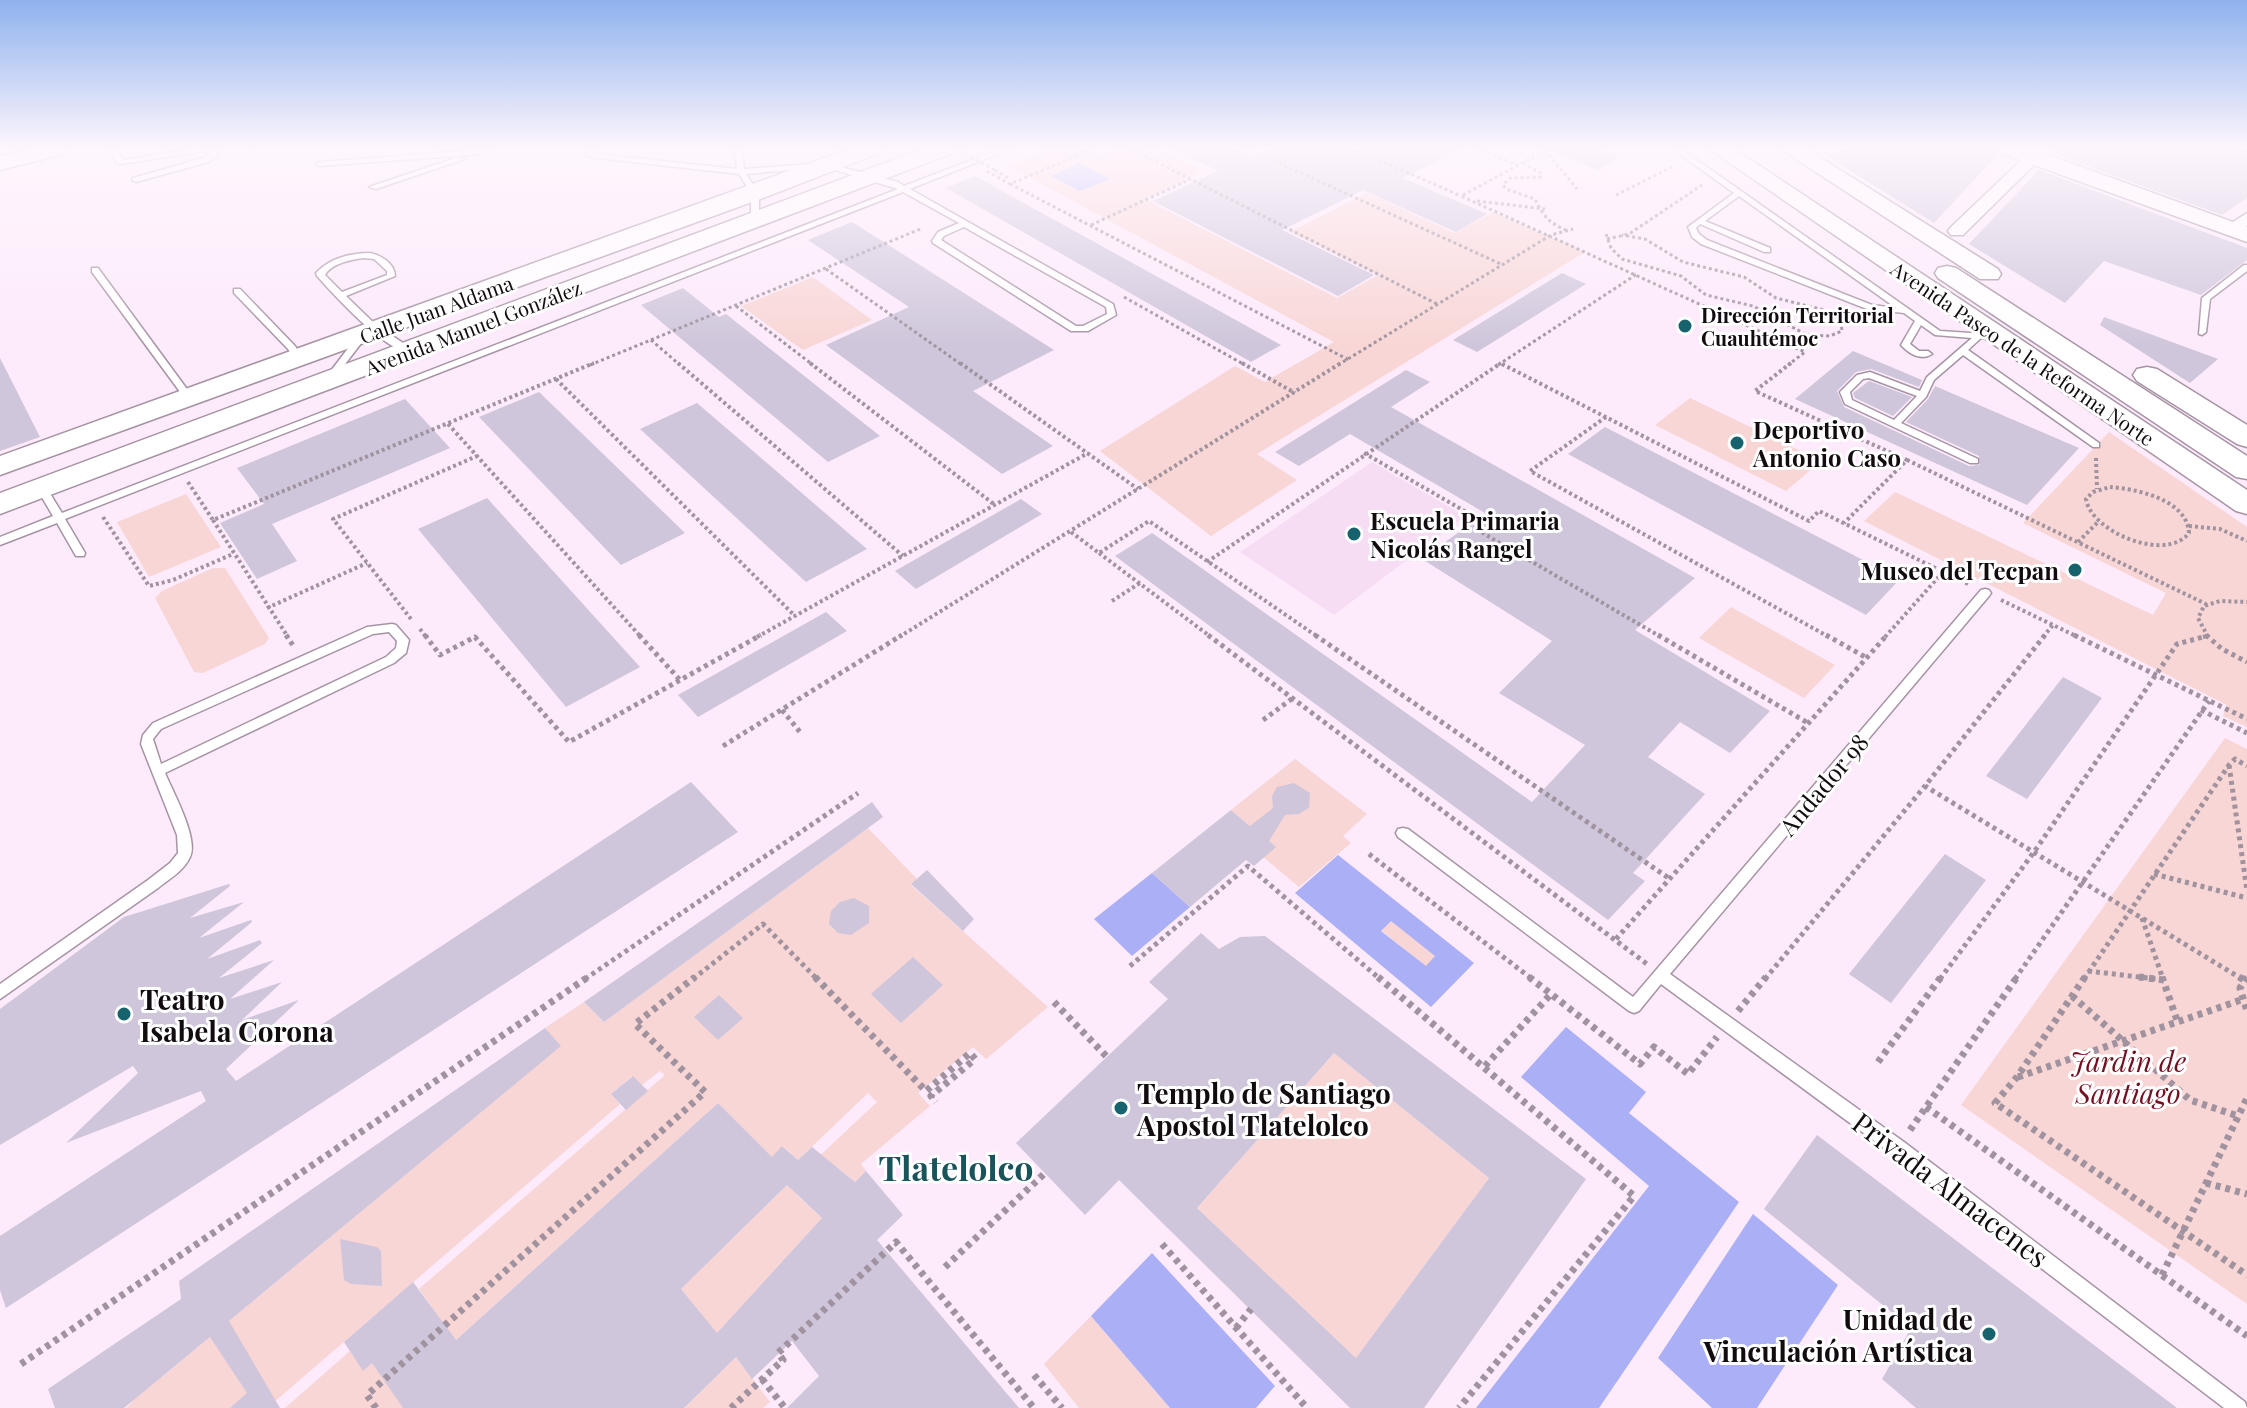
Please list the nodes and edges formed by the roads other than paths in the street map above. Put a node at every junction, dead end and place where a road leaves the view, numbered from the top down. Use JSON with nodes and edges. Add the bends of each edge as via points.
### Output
{"nodes":[{"id":1,"x":669,"y":214,"type":"edge"},
{"id":2,"x":754,"y":214,"type":"edge"},
{"id":3,"x":772,"y":214,"type":"edge"},
{"id":4,"x":840,"y":214,"type":"edge"},
{"id":5,"x":949,"y":214,"type":"edge"},
{"id":6,"x":1709,"y":214,"type":"edge"},
{"id":7,"x":1765,"y":214,"type":"edge"},
{"id":8,"x":1813,"y":214,"type":"edge"},
{"id":9,"x":1858,"y":214,"type":"edge"},
{"id":10,"x":1894,"y":214,"type":"edge"},
{"id":11,"x":1975,"y":214,"type":"edge"},
{"id":12,"x":2206,"y":214,"type":"edge"},
{"id":13,"x":755,"y":220,"type":"junction"},
{"id":14,"x":1699,"y":221,"type":"junction"},
{"id":15,"x":966,"y":223,"type":"junction"},
{"id":16,"x":2242,"y":227,"type":"edge"},
{"id":17,"x":1957,"y":231,"type":"dead end"},
{"id":18,"x":1767,"y":250,"type":"dead end"},
{"id":19,"x":2247,"y":267,"type":"edge"},
{"id":20,"x":95,"y":270,"type":"dead end"},
{"id":21,"x":237,"y":291,"type":"dead end"},
{"id":22,"x":341,"y":295,"type":"junction"},
{"id":23,"x":1903,"y":311,"type":"junction"},
{"id":24,"x":1919,"y":321,"type":"junction"},
{"id":25,"x":2202,"y":332,"type":"dead end"},
{"id":26,"x":370,"y":333,"type":"junction"},
{"id":27,"x":1988,"y":337,"type":"junction"},
{"id":28,"x":1962,"y":350,"type":"junction"},
{"id":29,"x":409,"y":351,"type":"junction"},
{"id":30,"x":1928,"y":354,"type":"dead end"},
{"id":31,"x":298,"y":358,"type":"junction"},
{"id":32,"x":328,"y":381,"type":"junction"},
{"id":33,"x":1923,"y":395,"type":"junction"},
{"id":34,"x":189,"y":398,"type":"junction"},
{"id":35,"x":1895,"y":424,"type":"junction"},
{"id":36,"x":2247,"y":438,"type":"edge"},
{"id":37,"x":2096,"y":445,"type":"road end"},
{"id":38,"x":151,"y":448,"type":"junction"},
{"id":39,"x":1974,"y":461,"type":"dead end"},
{"id":40,"x":7,"y":464,"type":"edge"},
{"id":41,"x":2247,"y":470,"type":"edge"},
{"id":42,"x":42,"y":489,"type":"junction"},
{"id":43,"x":0,"y":504,"type":"edge"},
{"id":44,"x":2247,"y":504,"type":"edge"},
{"id":45,"x":59,"y":517,"type":"junction"},
{"id":46,"x":0,"y":541,"type":"edge"},
{"id":47,"x":80,"y":553,"type":"dead end"},
{"id":48,"x":1985,"y":593,"type":"road end"},
{"id":49,"x":158,"y":771,"type":"junction"},
{"id":50,"x":1403,"y":833,"type":"dead end"},
{"id":51,"x":1660,"y":975,"type":"junction"},
{"id":52,"x":0,"y":992,"type":"edge"},
{"id":53,"x":2239,"y":1408,"type":"edge"}],
"edges":[{"from":1,"to":26,"type":"main road","name":"Calle Juan Aldama"},
{"from":2,"to":13,"type":"lane"},
{"from":3,"to":13,"type":"main road","name":"Avenida Manuel González"},
{"from":4,"to":45,"type":"lane"},
{"from":5,"to":15,"type":"lane"},
{"from":6,"to":14,"type":"lane"},
{"from":7,"to":23,"type":"lane"},
{"from":8,"to":27,"type":"main road","name":"Avenida Paseo de la Reforma Norte"},
{"from":9,"to":41,"type":"main road","name":"Avenida Paseo de la Reforma Norte"},
{"from":10,"to":36,"type":"main road","name":"Avenida Paseo de la Reforma Norte"},
{"from":11,"to":17,"type":"street"},
{"from":12,"to":16,"type":"main road"},
{"from":13,"to":29,"type":"main road","name":"Avenida Manuel González"},
{"from":14,"to":18,"type":"lane"},
{"from":14,"to":23,"type":"lane","via":[[1692,231],[1704,242],[1870,307]]},
{"from":15,"to":15,"type":"lane","via":[[1110,306],[1112,315],[1085,329],[1069,327],[936,241]]},
{"from":19,"to":25,"type":"lane","via":[[2206,298]]},
{"from":20,"to":34,"type":"lane"},
{"from":21,"to":31,"type":"lane"},
{"from":22,"to":22,"type":"lane","via":[[321,276],[325,267],[369,255],[391,270],[387,279]]},
{"from":22,"to":26,"type":"lane"},
{"from":23,"to":24,"type":"lane"},
{"from":24,"to":27,"type":"lane","via":[[1938,333]]},
{"from":24,"to":30,"type":"lane","via":[[1905,345],[1917,354]]},
{"from":26,"to":29,"type":"lane"},
{"from":26,"to":31,"type":"main road","name":"Calle Juan Aldama"},
{"from":26,"to":32,"type":"lane"},
{"from":27,"to":28,"type":"lane"},
{"from":27,"to":44,"type":"main road","name":"Avenida Paseo de la Reforma Norte"},
{"from":28,"to":33,"type":"lane","via":[[1930,379]]},
{"from":28,"to":37,"type":"lane"},
{"from":29,"to":32,"type":"main road","name":"Avenida Manuel González"},
{"from":31,"to":34,"type":"main road","name":"Calle Juan Aldama"},
{"from":32,"to":38,"type":"main road","name":"Avenida Manuel González"},
{"from":33,"to":35,"type":"lane"},
{"from":33,"to":35,"type":"lane","via":[[1870,375],[1845,392],[1848,402]]},
{"from":34,"to":40,"type":"main road","name":"Calle Juan Aldama"},
{"from":35,"to":39,"type":"lane"},
{"from":38,"to":40,"type":"main road"},
{"from":38,"to":42,"type":"main road","name":"Avenida Manuel González"},
{"from":42,"to":43,"type":"main road","name":"Avenida Manuel González"},
{"from":42,"to":45,"type":"lane"},
{"from":45,"to":46,"type":"lane"},
{"from":45,"to":47,"type":"lane"},
{"from":48,"to":51,"type":"lane","name":"Andador 98"},
{"from":49,"to":49,"type":"lane","via":[[147,738],[157,726],[379,628],[392,628],[404,645],[390,660]]},
{"from":49,"to":52,"type":"lane","via":[[184,835],[185,854],[153,884]]},
{"from":50,"to":51,"type":"lane","name":"Andador 98","via":[[1634,1006]]},
{"from":51,"to":53,"type":"lane","name":"Privada Almacenes"}]}
